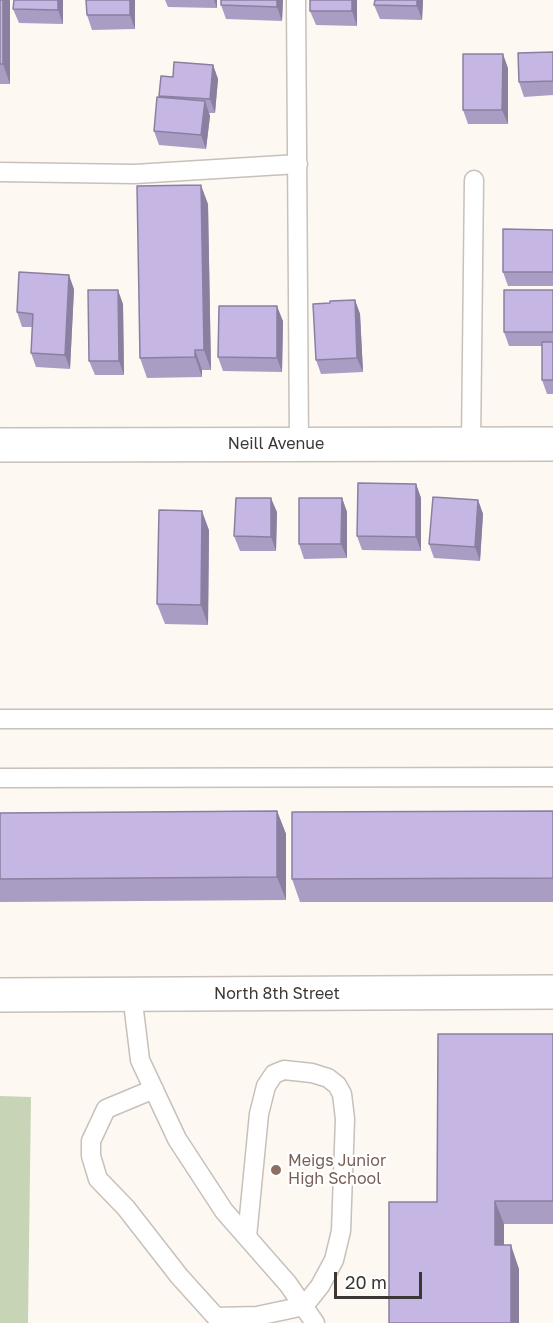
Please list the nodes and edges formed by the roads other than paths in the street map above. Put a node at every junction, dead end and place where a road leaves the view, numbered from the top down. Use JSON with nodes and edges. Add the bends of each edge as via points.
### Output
{"nodes":[{"id":1,"x":296,"y":0,"type":"edge"},
{"id":2,"x":298,"y":164,"type":"junction"},
{"id":3,"x":0,"y":172,"type":"edge"},
{"id":4,"x":474,"y":180,"type":"dead end"},
{"id":5,"x":299,"y":443,"type":"junction"},
{"id":6,"x":471,"y":444,"type":"junction"},
{"id":7,"x":553,"y":444,"type":"edge"},
{"id":8,"x":0,"y":445,"type":"edge"},
{"id":9,"x":0,"y":719,"type":"edge"},
{"id":10,"x":553,"y":719,"type":"edge"},
{"id":11,"x":0,"y":777,"type":"edge"},
{"id":12,"x":553,"y":777,"type":"edge"},
{"id":13,"x":553,"y":992,"type":"edge"},
{"id":14,"x":132,"y":994,"type":"junction"},
{"id":15,"x":0,"y":995,"type":"edge"},
{"id":16,"x":153,"y":1089,"type":"junction"},
{"id":17,"x":247,"y":1237,"type":"junction"},
{"id":18,"x":304,"y":1306,"type":"junction"},
{"id":19,"x":315,"y":1323,"type":"edge"}],
"edges":[{"from":1,"to":2,"type":"lane"},
{"from":2,"to":3,"type":"lane","via":[[135,174]]},
{"from":2,"to":5,"type":"lane"},
{"from":4,"to":6,"type":"lane"},
{"from":5,"to":6,"type":"street","name":"Neill Avenue"},
{"from":5,"to":8,"type":"street","name":"Neill Avenue"},
{"from":6,"to":7,"type":"street","name":"Neill Avenue"},
{"from":9,"to":10,"type":"lane"},
{"from":11,"to":12,"type":"lane"},
{"from":13,"to":14,"type":"street","name":"North 8th Street"},
{"from":14,"to":15,"type":"street","name":"North 8th Street"},
{"from":14,"to":16,"type":"lane","via":[[140,1060]]},
{"from":16,"to":17,"type":"lane","via":[[177,1139],[224,1211]]},
{"from":16,"to":18,"type":"lane","via":[[106,1109],[91,1141],[98,1179],[216,1317],[257,1316]]},
{"from":17,"to":18,"type":"lane"},
{"from":17,"to":18,"type":"lane","via":[[259,1114],[266,1086],[274,1074],[284,1070],[328,1078],[342,1094],[345,1119],[341,1232],[334,1260]]},
{"from":18,"to":19,"type":"lane"}]}
